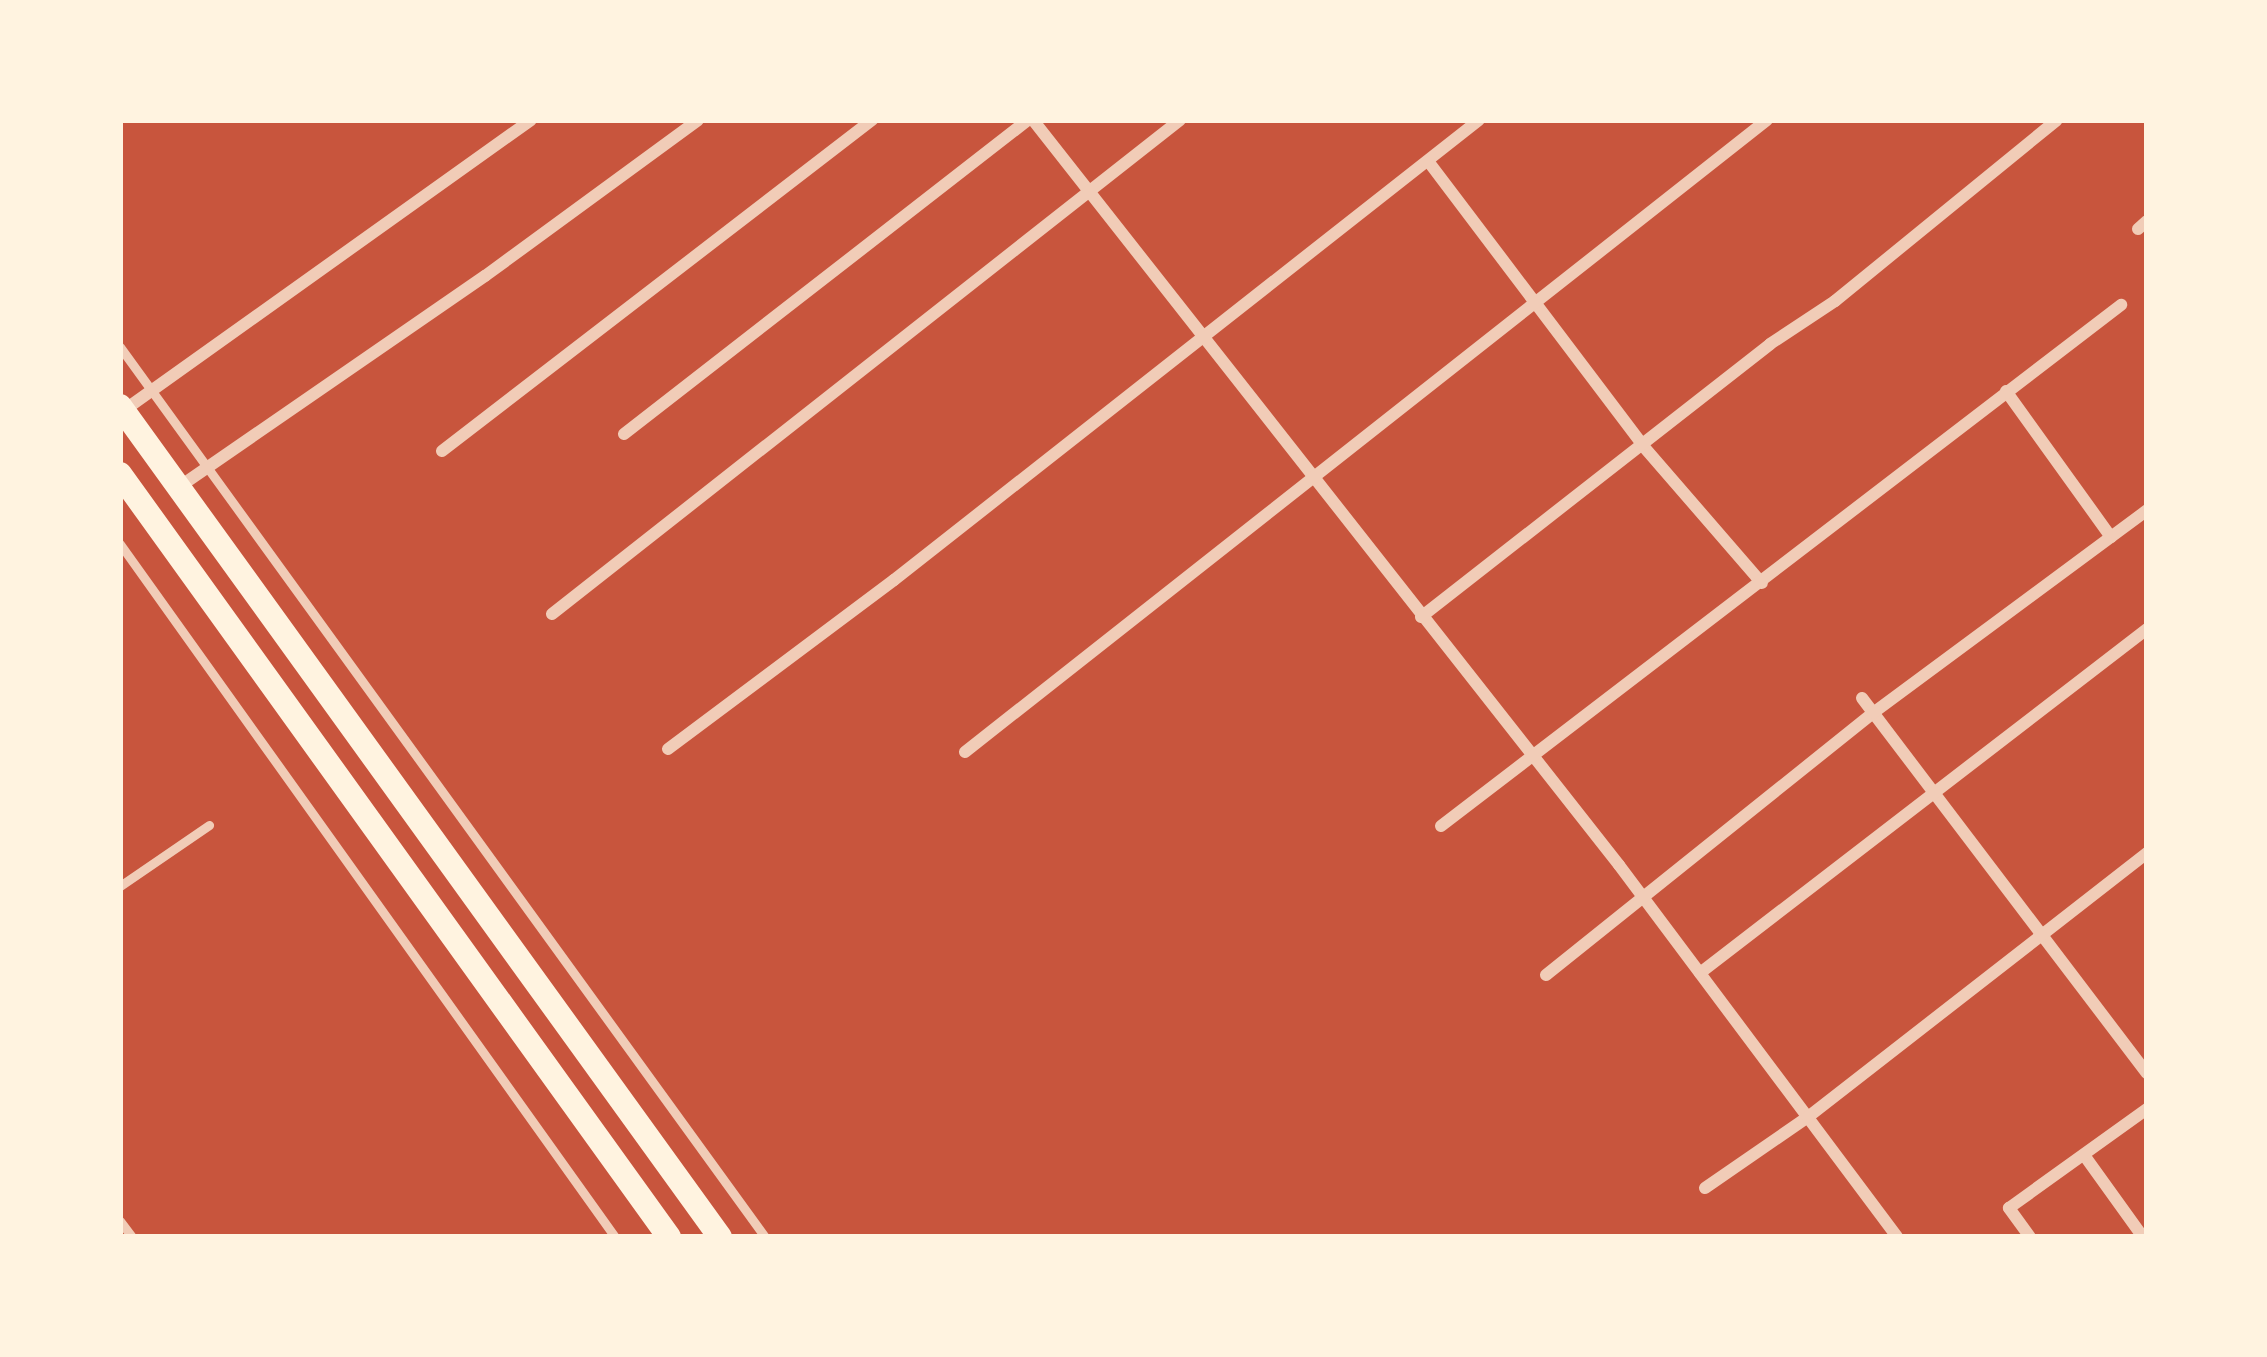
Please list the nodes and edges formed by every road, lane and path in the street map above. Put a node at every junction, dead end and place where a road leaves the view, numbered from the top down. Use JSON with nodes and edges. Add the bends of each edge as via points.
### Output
{"nodes":[{"id":1,"x":531,"y":120,"type":"edge"},
{"id":2,"x":698,"y":120,"type":"edge"},
{"id":3,"x":872,"y":120,"type":"edge"},
{"id":4,"x":1031,"y":120,"type":"edge"},
{"id":5,"x":1180,"y":120,"type":"edge"},
{"id":6,"x":1479,"y":120,"type":"edge"},
{"id":7,"x":1767,"y":120,"type":"edge"},
{"id":8,"x":2057,"y":120,"type":"edge"},
{"id":9,"x":1428,"y":160,"type":"junction"},
{"id":10,"x":1090,"y":192,"type":"junction"},
{"id":11,"x":1534,"y":301,"type":"junction"},
{"id":12,"x":2121,"y":305,"type":"dead end"},
{"id":13,"x":1202,"y":335,"type":"junction"},
{"id":14,"x":120,"y":346,"type":"edge"},
{"id":15,"x":152,"y":390,"type":"junction"},
{"id":16,"x":2006,"y":392,"type":"junction"},
{"id":17,"x":122,"y":408,"type":"edge"},
{"id":18,"x":624,"y":434,"type":"dead end"},
{"id":19,"x":1645,"y":447,"type":"junction"},
{"id":20,"x":442,"y":451,"type":"dead end"},
{"id":21,"x":208,"y":467,"type":"junction"},
{"id":22,"x":120,"y":475,"type":"edge"},
{"id":23,"x":1310,"y":476,"type":"junction"},
{"id":24,"x":178,"y":488,"type":"junction"},
{"id":25,"x":2147,"y":510,"type":"edge"},
{"id":26,"x":2111,"y":537,"type":"junction"},
{"id":27,"x":120,"y":544,"type":"edge"},
{"id":28,"x":1760,"y":582,"type":"junction"},
{"id":29,"x":552,"y":614,"type":"dead end"},
{"id":30,"x":1421,"y":616,"type":"junction"},
{"id":31,"x":2147,"y":629,"type":"edge"},
{"id":32,"x":1862,"y":698,"type":"dead end"},
{"id":33,"x":1874,"y":713,"type":"junction"},
{"id":34,"x":668,"y":749,"type":"dead end"},
{"id":35,"x":965,"y":752,"type":"dead end"},
{"id":36,"x":1534,"y":758,"type":"junction"},
{"id":37,"x":1934,"y":794,"type":"junction"},
{"id":38,"x":208,"y":825,"type":"dead end"},
{"id":39,"x":1441,"y":826,"type":"dead end"},
{"id":40,"x":2147,"y":853,"type":"edge"},
{"id":41,"x":120,"y":886,"type":"edge"},
{"id":42,"x":1643,"y":897,"type":"junction"},
{"id":43,"x":2040,"y":933,"type":"junction"},
{"id":44,"x":1700,"y":973,"type":"junction"},
{"id":45,"x":1546,"y":975,"type":"dead end"},
{"id":46,"x":2147,"y":1073,"type":"edge"},
{"id":47,"x":2147,"y":1109,"type":"edge"},
{"id":48,"x":1808,"y":1117,"type":"junction"},
{"id":49,"x":2084,"y":1154,"type":"junction"},
{"id":50,"x":1705,"y":1188,"type":"dead end"},
{"id":51,"x":120,"y":1221,"type":"edge"},
{"id":52,"x":132,"y":1237,"type":"edge"},
{"id":53,"x":615,"y":1237,"type":"edge"},
{"id":54,"x":669,"y":1237,"type":"edge"},
{"id":55,"x":720,"y":1237,"type":"edge"},
{"id":56,"x":765,"y":1237,"type":"edge"},
{"id":57,"x":1897,"y":1237,"type":"edge"},
{"id":58,"x":2030,"y":1237,"type":"edge"},
{"id":59,"x":2144,"y":1237,"type":"edge"}],
"edges":[{"from":1,"to":15,"type":"street"},
{"from":2,"to":21,"type":"street"},
{"from":3,"to":20,"type":"street"},
{"from":4,"to":10,"type":"street"},
{"from":4,"to":18,"type":"street"},
{"from":5,"to":10,"type":"street"},
{"from":6,"to":9,"type":"street"},
{"from":7,"to":11,"type":"street"},
{"from":8,"to":19,"type":"street"},
{"from":9,"to":11,"type":"street"},
{"from":9,"to":13,"type":"street"},
{"from":10,"to":13,"type":"street"},
{"from":10,"to":29,"type":"street"},
{"from":11,"to":19,"type":"street"},
{"from":11,"to":23,"type":"street"},
{"from":12,"to":16,"type":"street"},
{"from":13,"to":23,"type":"street"},
{"from":13,"to":34,"type":"street"},
{"from":14,"to":15,"type":"lane"},
{"from":15,"to":17,"type":"street"},
{"from":15,"to":21,"type":"lane"},
{"from":16,"to":26,"type":"street"},
{"from":16,"to":28,"type":"street"},
{"from":17,"to":24,"type":"main road"},
{"from":19,"to":28,"type":"street"},
{"from":19,"to":30,"type":"street"},
{"from":21,"to":24,"type":"street"},
{"from":21,"to":56,"type":"lane"},
{"from":22,"to":54,"type":"main road"},
{"from":23,"to":30,"type":"street"},
{"from":23,"to":35,"type":"street"},
{"from":24,"to":55,"type":"main road"},
{"from":25,"to":26,"type":"street"},
{"from":26,"to":33,"type":"street"},
{"from":27,"to":53,"type":"lane"},
{"from":28,"to":36,"type":"street"},
{"from":30,"to":36,"type":"street"},
{"from":31,"to":37,"type":"street"},
{"from":32,"to":33,"type":"street"},
{"from":33,"to":37,"type":"street"},
{"from":33,"to":42,"type":"street"},
{"from":36,"to":39,"type":"street"},
{"from":36,"to":42,"type":"street"},
{"from":37,"to":43,"type":"street"},
{"from":37,"to":44,"type":"street"},
{"from":38,"to":41,"type":"lane"},
{"from":40,"to":43,"type":"street"},
{"from":42,"to":44,"type":"street"},
{"from":42,"to":45,"type":"street"},
{"from":43,"to":46,"type":"street"},
{"from":43,"to":48,"type":"street"},
{"from":44,"to":48,"type":"street"},
{"from":47,"to":49,"type":"street"},
{"from":48,"to":50,"type":"street"},
{"from":48,"to":57,"type":"street"},
{"from":49,"to":58,"type":"street","via":[[2009,1208]]},
{"from":49,"to":59,"type":"street"},
{"from":51,"to":52,"type":"lane"}]}
